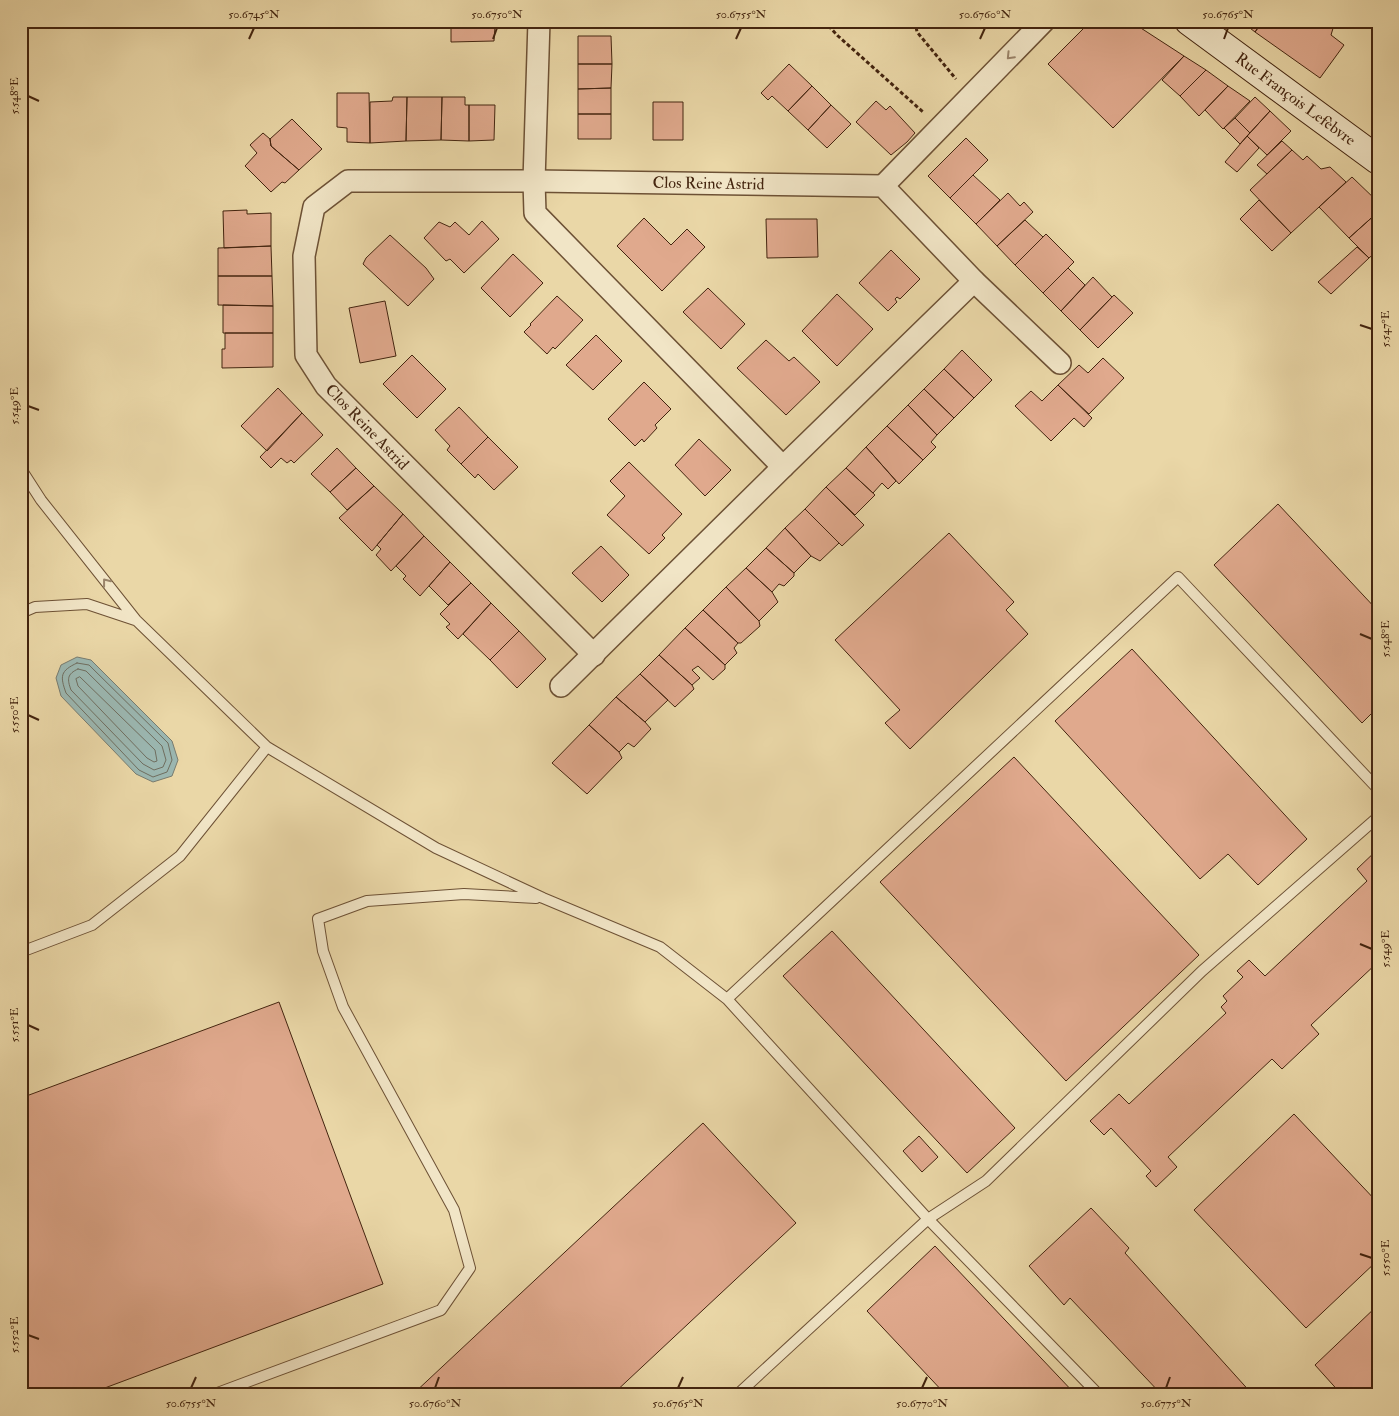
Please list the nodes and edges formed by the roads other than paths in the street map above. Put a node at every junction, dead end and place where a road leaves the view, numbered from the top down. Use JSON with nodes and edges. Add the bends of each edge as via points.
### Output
{"nodes":[{"id":1,"x":539,"y":21,"type":"edge"},
{"id":2,"x":1044,"y":21,"type":"edge"},
{"id":3,"x":1189,"y":21,"type":"edge"},
{"id":4,"x":1378,"y":160,"type":"edge"},
{"id":5,"x":534,"y":180,"type":"junction"},
{"id":6,"x":883,"y":186,"type":"junction"},
{"id":7,"x":974,"y":281,"type":"junction"},
{"id":8,"x":1060,"y":363,"type":"dead end"},
{"id":9,"x":782,"y":467,"type":"junction"},
{"id":10,"x":21,"y":469,"type":"edge"},
{"id":11,"x":21,"y":613,"type":"edge"},
{"id":12,"x":136,"y":620,"type":"junction"},
{"id":13,"x":594,"y":655,"type":"junction"},
{"id":14,"x":561,"y":686,"type":"dead end"},
{"id":15,"x":267,"y":747,"type":"junction"},
{"id":16,"x":1378,"y":789,"type":"edge"},
{"id":17,"x":1378,"y":818,"type":"edge"},
{"id":18,"x":543,"y":898,"type":"junction"},
{"id":19,"x":21,"y":952,"type":"edge"},
{"id":20,"x":727,"y":999,"type":"junction"},
{"id":21,"x":928,"y":1219,"type":"junction"},
{"id":22,"x":212,"y":1395,"type":"edge"},
{"id":23,"x":737,"y":1395,"type":"edge"},
{"id":24,"x":1099,"y":1395,"type":"edge"}],
"edges":[{"from":1,"to":5,"type":"street"},
{"from":2,"to":6,"type":"street","one_way":true},
{"from":3,"to":4,"type":"main road","name":"Rue François Lefèbvre"},
{"from":5,"to":6,"type":"street","name":"Clos Reine Astrid"},
{"from":5,"to":9,"type":"street","via":[[535,213]]},
{"from":5,"to":13,"type":"street","name":"Clos Reine Astrid","via":[[348,181],[314,208],[304,256],[306,355],[326,386]]},
{"from":6,"to":7,"type":"street"},
{"from":7,"to":8,"type":"street"},
{"from":7,"to":9,"type":"street"},
{"from":9,"to":13,"type":"street"},
{"from":12,"to":10,"type":"lane","one_way":true,"via":[[41,500]]},
{"from":11,"to":12,"type":"lane","via":[[35,607],[87,604]]},
{"from":12,"to":15,"type":"lane"},
{"from":13,"to":14,"type":"street"},
{"from":15,"to":18,"type":"lane","via":[[436,848]]},
{"from":15,"to":19,"type":"lane","via":[[180,856],[92,925]]},
{"from":16,"to":20,"type":"lane","via":[[1178,577]]},
{"from":17,"to":21,"type":"lane","via":[[1202,971],[986,1181]]},
{"from":18,"to":20,"type":"lane","via":[[660,947]]},
{"from":18,"to":22,"type":"lane","via":[[464,894],[367,901],[318,919],[323,951],[343,1007],[454,1210],[470,1268],[441,1310]]},
{"from":20,"to":21,"type":"lane"},
{"from":21,"to":23,"type":"lane"},
{"from":21,"to":24,"type":"lane"}]}
